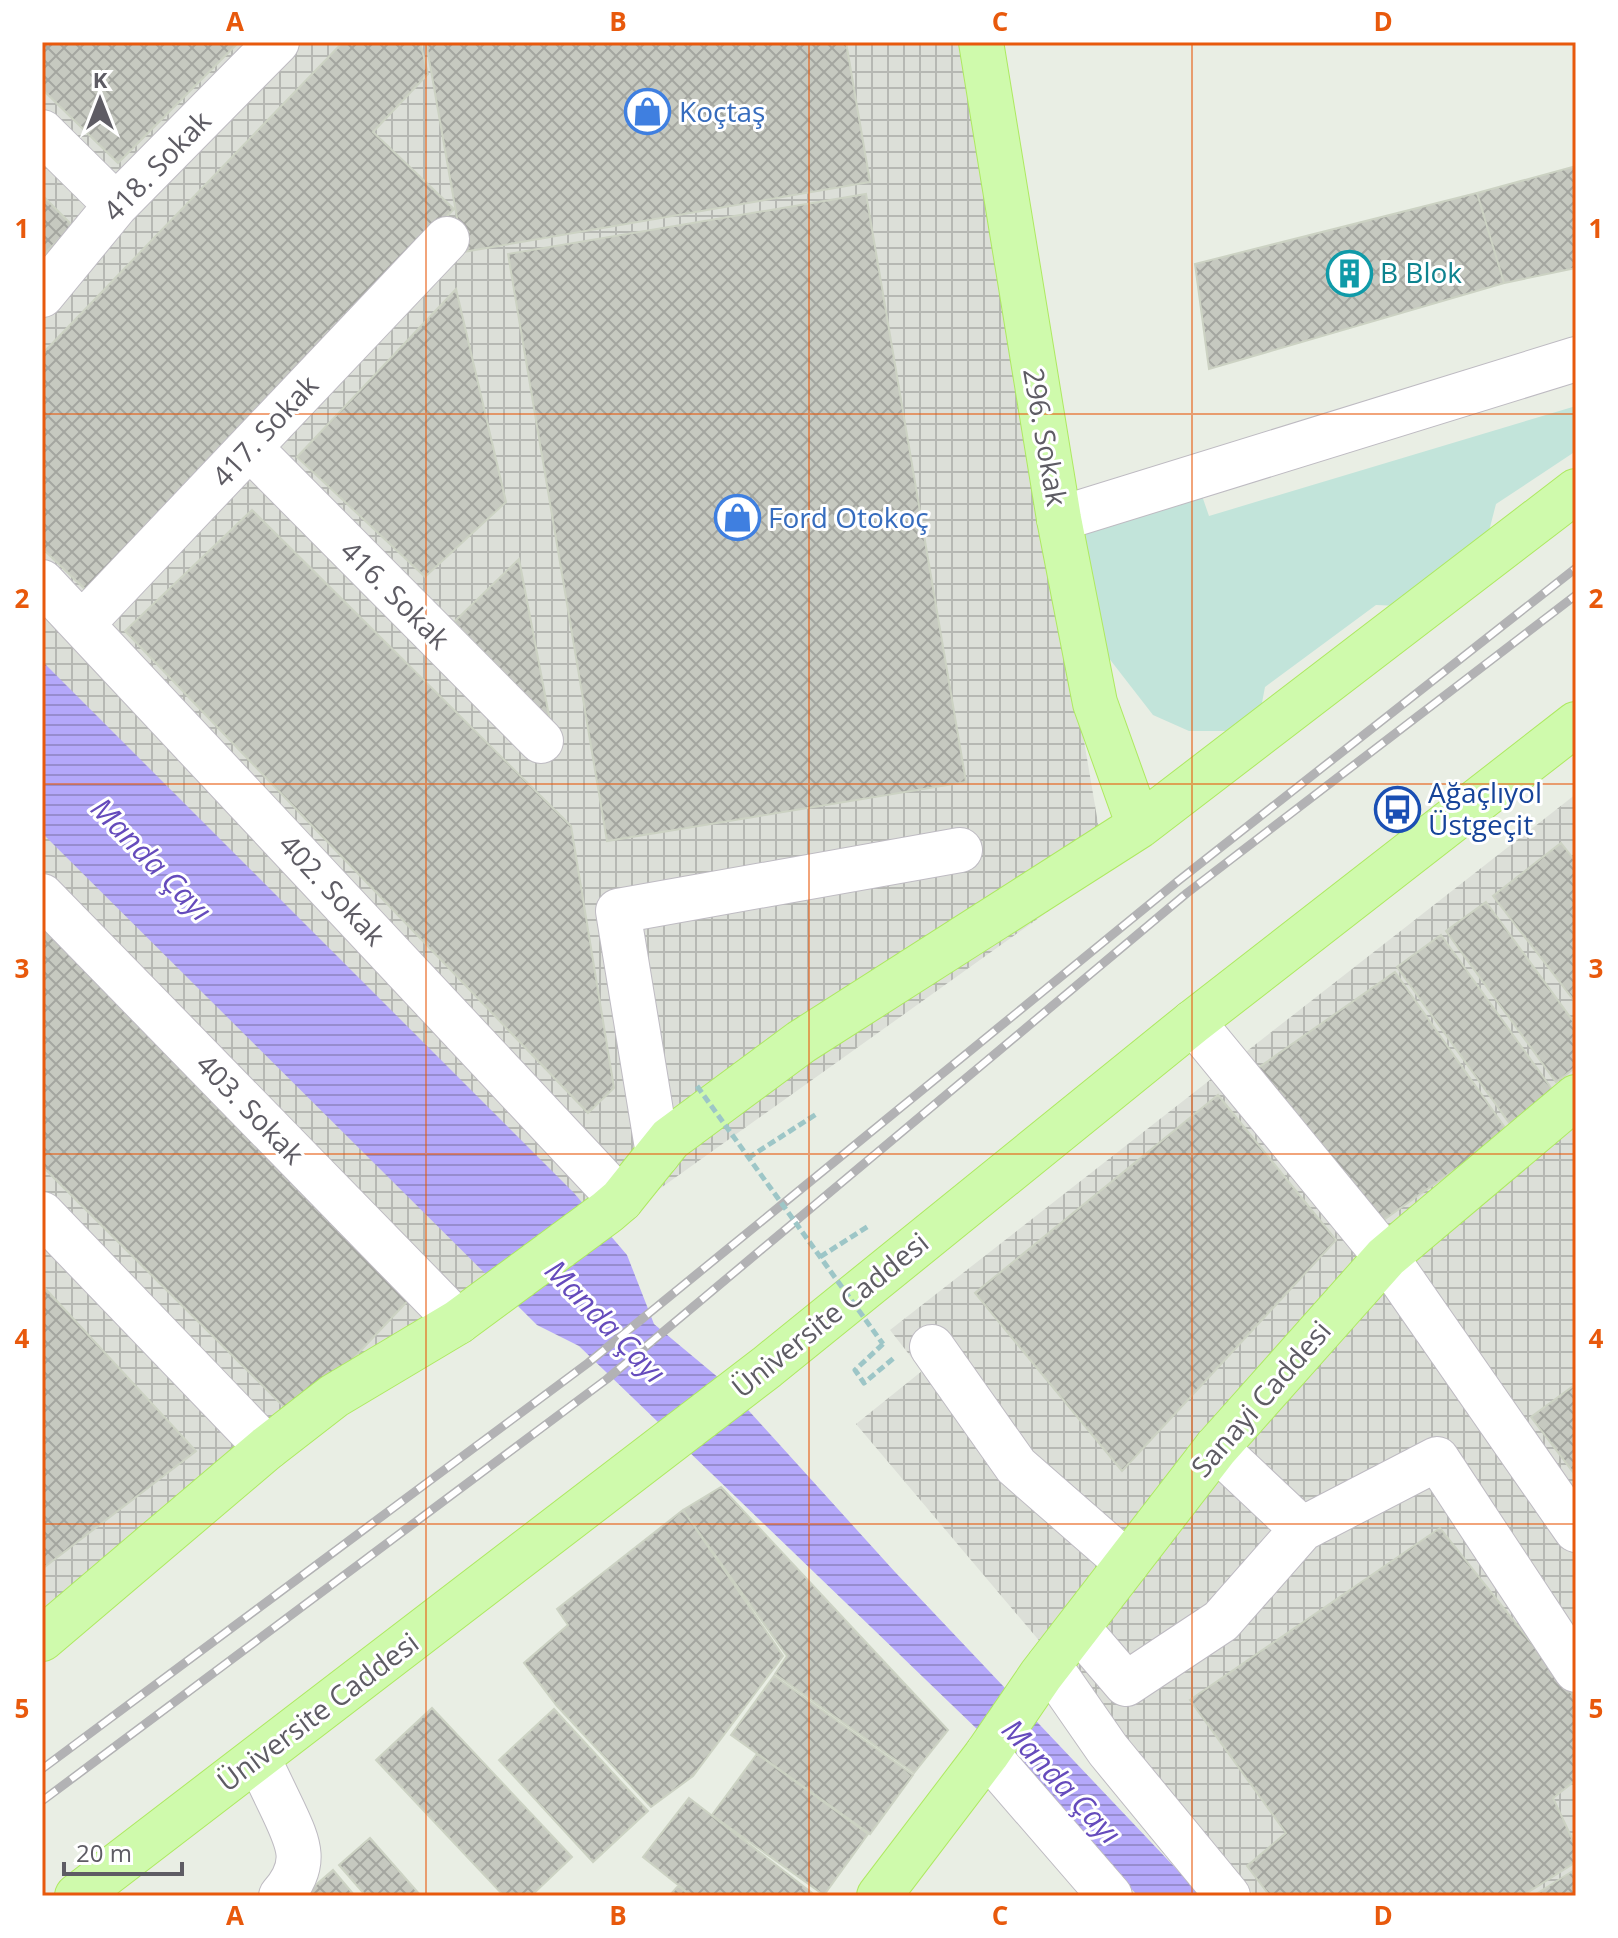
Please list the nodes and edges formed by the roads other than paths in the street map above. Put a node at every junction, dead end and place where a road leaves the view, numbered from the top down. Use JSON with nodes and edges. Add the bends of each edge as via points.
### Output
{"nodes":[{"id":1,"x":277,"y":42,"type":"edge"},
{"id":2,"x":981,"y":42,"type":"edge"},
{"id":3,"x":42,"y":132,"type":"edge"},
{"id":4,"x":116,"y":205,"type":"junction"},
{"id":5,"x":447,"y":239,"type":"dead end"},
{"id":6,"x":42,"y":295,"type":"edge"},
{"id":7,"x":1576,"y":359,"type":"edge"},
{"id":8,"x":250,"y":448,"type":"junction"},
{"id":9,"x":1576,"y":491,"type":"edge"},
{"id":10,"x":1059,"y":519,"type":"junction"},
{"id":11,"x":42,"y":582,"type":"edge"},
{"id":12,"x":83,"y":623,"type":"junction"},
{"id":13,"x":1576,"y":724,"type":"edge"},
{"id":14,"x":541,"y":741,"type":"dead end"},
{"id":15,"x":1139,"y":826,"type":"junction"},
{"id":16,"x":960,"y":850,"type":"dead end"},
{"id":17,"x":42,"y":896,"type":"edge"},
{"id":18,"x":1193,"y":1022,"type":"junction"},
{"id":19,"x":1576,"y":1097,"type":"edge"},
{"id":20,"x":658,"y":1154,"type":"junction"},
{"id":21,"x":614,"y":1206,"type":"junction"},
{"id":22,"x":47,"y":1229,"type":"edge"},
{"id":23,"x":1386,"y":1257,"type":"junction"},
{"id":24,"x":475,"y":1310,"type":"junction"},
{"id":25,"x":915,"y":1351,"type":"road end"},
{"id":26,"x":267,"y":1448,"type":"junction"},
{"id":27,"x":1216,"y":1448,"type":"junction"},
{"id":28,"x":1302,"y":1529,"type":"junction"},
{"id":29,"x":1576,"y":1530,"type":"edge"},
{"id":30,"x":1127,"y":1563,"type":"junction"},
{"id":31,"x":1078,"y":1628,"type":"junction"},
{"id":32,"x":42,"y":1639,"type":"edge"},
{"id":33,"x":1045,"y":1670,"type":"junction"},
{"id":34,"x":1576,"y":1670,"type":"edge"},
{"id":35,"x":990,"y":1749,"type":"junction"},
{"id":36,"x":258,"y":1758,"type":"junction"},
{"id":37,"x":284,"y":1895,"type":"edge"},
{"id":38,"x":77,"y":1896,"type":"edge"},
{"id":39,"x":879,"y":1896,"type":"edge"},
{"id":40,"x":1110,"y":1896,"type":"edge"},
{"id":41,"x":1228,"y":1896,"type":"edge"}],
"edges":[{"from":1,"to":4,"type":"street","name":"418. Sokak"},
{"from":2,"to":10,"type":"main road","name":"296. Sokak"},
{"from":3,"to":4,"type":"street"},
{"from":4,"to":6,"type":"street","name":"418. Sokak"},
{"from":5,"to":8,"type":"street","name":"417. Sokak"},
{"from":7,"to":10,"type":"street"},
{"from":8,"to":12,"type":"street","name":"417. Sokak"},
{"from":8,"to":14,"type":"street","name":"416. Sokak"},
{"from":9,"to":15,"type":"main road"},
{"from":10,"to":15,"type":"main road","name":"296. Sokak","via":[[1095,703]]},
{"from":11,"to":12,"type":"street","name":"402. Sokak"},
{"from":12,"to":21,"type":"street","name":"402. Sokak"},
{"from":13,"to":18,"type":"main road","name":"Üniversite Caddesi"},
{"from":15,"to":20,"type":"main road","via":[[801,1042],[670,1139]]},
{"from":16,"to":20,"type":"street","via":[[618,911]]},
{"from":17,"to":24,"type":"street","name":"403. Sokak"},
{"from":18,"to":23,"type":"street"},
{"from":18,"to":36,"type":"main road","name":"Üniversite Caddesi","via":[[767,1367]]},
{"from":19,"to":23,"type":"main road","name":"Sanayi Caddesi"},
{"from":20,"to":21,"type":"main road"},
{"from":21,"to":24,"type":"main road"},
{"from":22,"to":26,"type":"street"},
{"from":23,"to":27,"type":"main road","name":"Sanayi Caddesi"},
{"from":23,"to":29,"type":"street"},
{"from":24,"to":26,"type":"main road","via":[[334,1396]]},
{"from":25,"to":30,"type":"street","via":[[1016,1466]]},
{"from":26,"to":32,"type":"main road"},
{"from":27,"to":28,"type":"street"},
{"from":27,"to":30,"type":"main road","name":"Sanayi Caddesi"},
{"from":28,"to":31,"type":"street","via":[[1221,1621],[1126,1684]]},
{"from":28,"to":34,"type":"street","via":[[1437,1459]]},
{"from":30,"to":31,"type":"main road","name":"Sanayi Caddesi"},
{"from":31,"to":33,"type":"main road","name":"Sanayi Caddesi"},
{"from":33,"to":35,"type":"main road","name":"Sanayi Caddesi"},
{"from":33,"to":41,"type":"street"},
{"from":35,"to":39,"type":"main road","name":"Sanayi Caddesi"},
{"from":35,"to":40,"type":"street"},
{"from":36,"to":37,"type":"street","via":[[299,1843],[300,1860]]},
{"from":36,"to":38,"type":"main road","name":"Üniversite Caddesi"}]}
